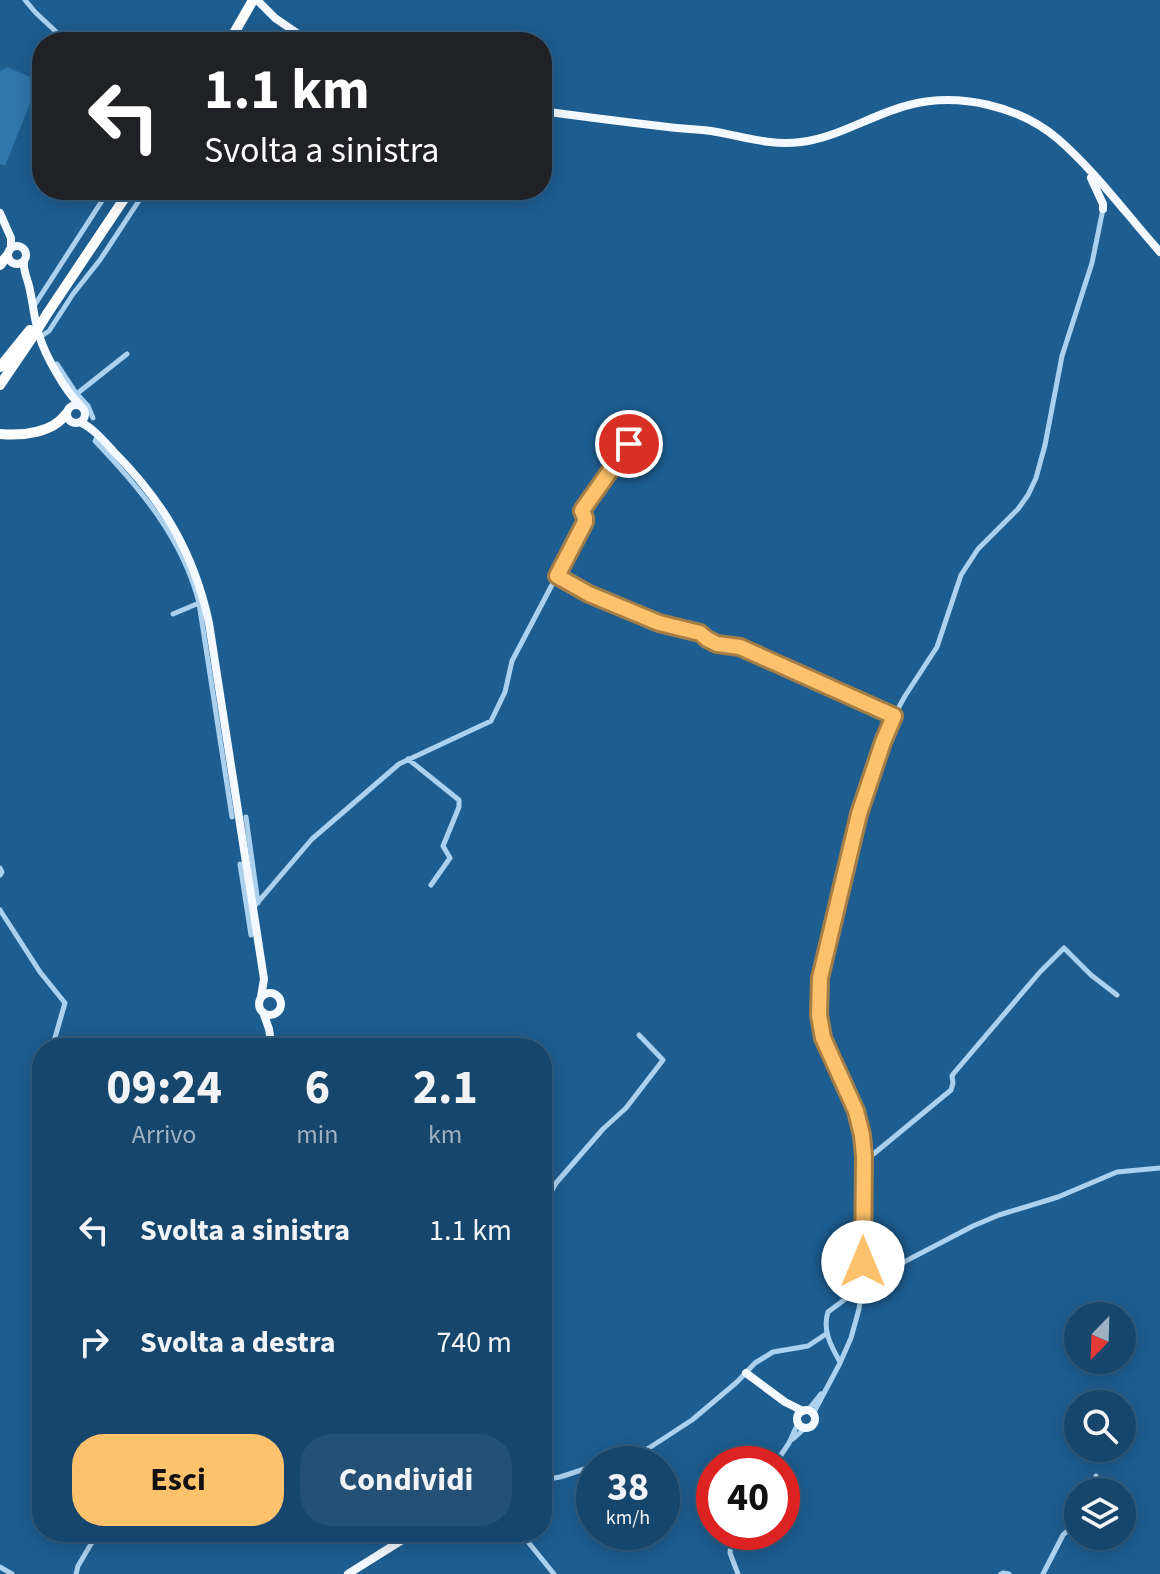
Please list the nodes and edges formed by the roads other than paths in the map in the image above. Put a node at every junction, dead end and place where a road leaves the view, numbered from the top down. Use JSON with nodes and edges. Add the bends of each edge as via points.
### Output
{"nodes":[{"id":1,"x":25,"y":0,"type":"edge"},
{"id":2,"x":250,"y":2,"type":"edge"},
{"id":3,"x":56,"y":32,"type":"edge"},
{"id":4,"x":234,"y":32,"type":"edge"},
{"id":5,"x":234,"y":32,"type":"edge"},
{"id":6,"x":294,"y":32,"type":"edge"},
{"id":7,"x":552,"y":112,"type":"edge"},
{"id":8,"x":1085,"y":167,"type":"junction"},
{"id":9,"x":1111,"y":196,"type":"junction"},
{"id":10,"x":103,"y":200,"type":"edge"},
{"id":11,"x":121,"y":200,"type":"edge"},
{"id":12,"x":139,"y":200,"type":"edge"},
{"id":13,"x":1104,"y":206,"type":"junction"},
{"id":14,"x":1121,"y":206,"type":"junction"},
{"id":15,"x":0,"y":213,"type":"edge"},
{"id":16,"x":1160,"y":252,"type":"edge"},
{"id":17,"x":13,"y":258,"type":"edge"},
{"id":18,"x":41,"y":311,"type":"junction"},
{"id":19,"x":36,"y":331,"type":"junction"},
{"id":20,"x":127,"y":354,"type":"dead end"},
{"id":21,"x":0,"y":367,"type":"edge"},
{"id":22,"x":0,"y":376,"type":"edge"},
{"id":23,"x":0,"y":387,"type":"edge"},
{"id":24,"x":73,"y":394,"type":"junction"},
{"id":25,"x":76,"y":418,"type":"junction"},
{"id":26,"x":2,"y":434,"type":"edge"},
{"id":27,"x":98,"y":435,"type":"junction"},
{"id":28,"x":632,"y":437,"type":"dead end"},
{"id":29,"x":557,"y":576,"type":"junction"},
{"id":30,"x":199,"y":603,"type":"junction"},
{"id":31,"x":173,"y":614,"type":"dead end"},
{"id":32,"x":894,"y":716,"type":"junction"},
{"id":33,"x":226,"y":755,"type":"junction"},
{"id":34,"x":406,"y":760,"type":"junction"},
{"id":35,"x":232,"y":817,"type":"dead end"},
{"id":36,"x":246,"y":817,"type":"dead end"},
{"id":37,"x":240,"y":864,"type":"dead end"},
{"id":38,"x":0,"y":868,"type":"edge"},
{"id":39,"x":0,"y":875,"type":"edge"},
{"id":40,"x":431,"y":885,"type":"dead end"},
{"id":41,"x":248,"y":892,"type":"junction"},
{"id":42,"x":256,"y":906,"type":"junction"},
{"id":43,"x":0,"y":910,"type":"edge"},
{"id":44,"x":251,"y":935,"type":"dead end"},
{"id":45,"x":264,"y":979,"type":"junction"},
{"id":46,"x":272,"y":993,"type":"junction"},
{"id":47,"x":1117,"y":995,"type":"dead end"},
{"id":48,"x":261,"y":997,"type":"junction"},
{"id":49,"x":267,"y":1013,"type":"junction"},
{"id":50,"x":639,"y":1035,"type":"dead end"},
{"id":51,"x":55,"y":1038,"type":"edge"},
{"id":52,"x":270,"y":1038,"type":"edge"},
{"id":53,"x":864,"y":1161,"type":"junction"},
{"id":54,"x":1160,"y":1168,"type":"edge"},
{"id":55,"x":552,"y":1190,"type":"edge"},
{"id":56,"x":863,"y":1278,"type":"junction"},
{"id":57,"x":861,"y":1288,"type":"junction"},
{"id":58,"x":826,"y":1334,"type":"junction"},
{"id":59,"x":840,"y":1363,"type":"junction"},
{"id":60,"x":746,"y":1373,"type":"junction"},
{"id":61,"x":804,"y":1417,"type":"junction"},
{"id":62,"x":652,"y":1446,"type":"edge"},
{"id":63,"x":787,"y":1446,"type":"edge"},
{"id":64,"x":576,"y":1471,"type":"edge"},
{"id":65,"x":552,"y":1479,"type":"edge"},
{"id":66,"x":1064,"y":1534,"type":"edge"},
{"id":67,"x":92,"y":1542,"type":"edge"},
{"id":68,"x":399,"y":1542,"type":"edge"},
{"id":69,"x":528,"y":1542,"type":"edge"},
{"id":70,"x":730,"y":1550,"type":"edge"},
{"id":71,"x":0,"y":1567,"type":"edge"},
{"id":72,"x":12,"y":1574,"type":"edge"},
{"id":73,"x":76,"y":1574,"type":"edge"},
{"id":74,"x":348,"y":1574,"type":"edge"},
{"id":75,"x":554,"y":1574,"type":"edge"},
{"id":76,"x":738,"y":1574,"type":"edge"},
{"id":77,"x":1001,"y":1574,"type":"edge"},
{"id":78,"x":1009,"y":1574,"type":"edge"},
{"id":79,"x":1043,"y":1574,"type":"edge"}],
"edges":[{"from":1,"to":3,"type":"street"},
{"from":2,"to":4,"type":"highway"},
{"from":2,"to":5,"type":"highway"},
{"from":2,"to":6,"type":"main road"},
{"from":7,"to":8,"type":"main road","via":[[790,143],[823,137],[911,104],[976,102],[1039,126]]},
{"from":8,"to":9,"type":"main road"},
{"from":8,"to":13,"type":"main road"},
{"from":9,"to":13,"type":"main road"},
{"from":9,"to":14,"type":"main road"},
{"from":10,"to":18,"type":"street"},
{"from":11,"to":18,"type":"highway"},
{"from":12,"to":19,"type":"street","via":[[49,331]]},
{"from":13,"to":14,"type":"main road"},
{"from":13,"to":32,"type":"street","via":[[1062,356],[1036,478],[1018,509],[971,558],[937,647]]},
{"from":14,"to":16,"type":"main road"},
{"from":15,"to":17,"type":"main road"},
{"from":17,"to":18,"type":"main road"},
{"from":18,"to":19,"type":"highway","bridge":true},
{"from":19,"to":21,"type":"highway"},
{"from":19,"to":22,"type":"highway"},
{"from":19,"to":23,"type":"highway"},
{"from":19,"to":24,"type":"main road"},
{"from":20,"to":24,"type":"street"},
{"from":24,"to":25,"type":"main road"},
{"from":24,"to":25,"type":"main road","via":[[84,409]]},
{"from":24,"to":25,"type":"street","via":[[88,406]]},
{"from":25,"to":26,"type":"highway","via":[[32,433]]},
{"from":25,"to":27,"type":"main road"},
{"from":27,"to":30,"type":"street","via":[[95,441],[166,528]]},
{"from":27,"to":33,"type":"main road","via":[[160,505],[186,551],[205,605]]},
{"from":28,"to":29,"type":"street","via":[[583,509],[585,522]]},
{"from":29,"to":32,"type":"street","via":[[659,623],[740,647]]},
{"from":29,"to":34,"type":"street","via":[[512,661],[491,721]]},
{"from":30,"to":31,"type":"street"},
{"from":30,"to":33,"type":"street"},
{"from":32,"to":53,"type":"street","via":[[859,814],[820,978],[823,1038],[856,1111]]},
{"from":33,"to":35,"type":"street"},
{"from":33,"to":41,"type":"main road"},
{"from":34,"to":40,"type":"street","via":[[459,800],[443,846],[450,858]]},
{"from":34,"to":42,"type":"street","via":[[312,839]]},
{"from":36,"to":42,"type":"street"},
{"from":37,"to":41,"type":"street"},
{"from":38,"to":39,"type":"street"},
{"from":41,"to":42,"type":"main road"},
{"from":41,"to":44,"type":"street"},
{"from":42,"to":45,"type":"main road"},
{"from":43,"to":51,"type":"street","via":[[66,1005]]},
{"from":45,"to":46,"type":"main road"},
{"from":45,"to":48,"type":"main road"},
{"from":46,"to":48,"type":"main road"},
{"from":46,"to":49,"type":"main road","via":[[280,1005],[277,1012]]},
{"from":47,"to":53,"type":"street","via":[[1064,948],[954,1073],[951,1090]]},
{"from":48,"to":49,"type":"main road"},
{"from":49,"to":52,"type":"main road"},
{"from":50,"to":55,"type":"street","via":[[663,1060]]},
{"from":53,"to":56,"type":"street"},
{"from":54,"to":56,"type":"street","via":[[1117,1172],[999,1215],[879,1275]]},
{"from":56,"to":57,"type":"street"},
{"from":57,"to":58,"type":"street","via":[[828,1312]]},
{"from":57,"to":59,"type":"street"},
{"from":58,"to":59,"type":"street"},
{"from":58,"to":60,"type":"street","via":[[808,1346],[773,1352]]},
{"from":59,"to":61,"type":"street"},
{"from":60,"to":61,"type":"main road"},
{"from":60,"to":62,"type":"street"},
{"from":61,"to":63,"type":"street"},
{"from":64,"to":65,"type":"street"},
{"from":66,"to":79,"type":"street"},
{"from":67,"to":73,"type":"street"},
{"from":68,"to":74,"type":"main road"},
{"from":69,"to":75,"type":"street"},
{"from":70,"to":76,"type":"street"},
{"from":71,"to":72,"type":"street"},
{"from":77,"to":78,"type":"street"}]}
